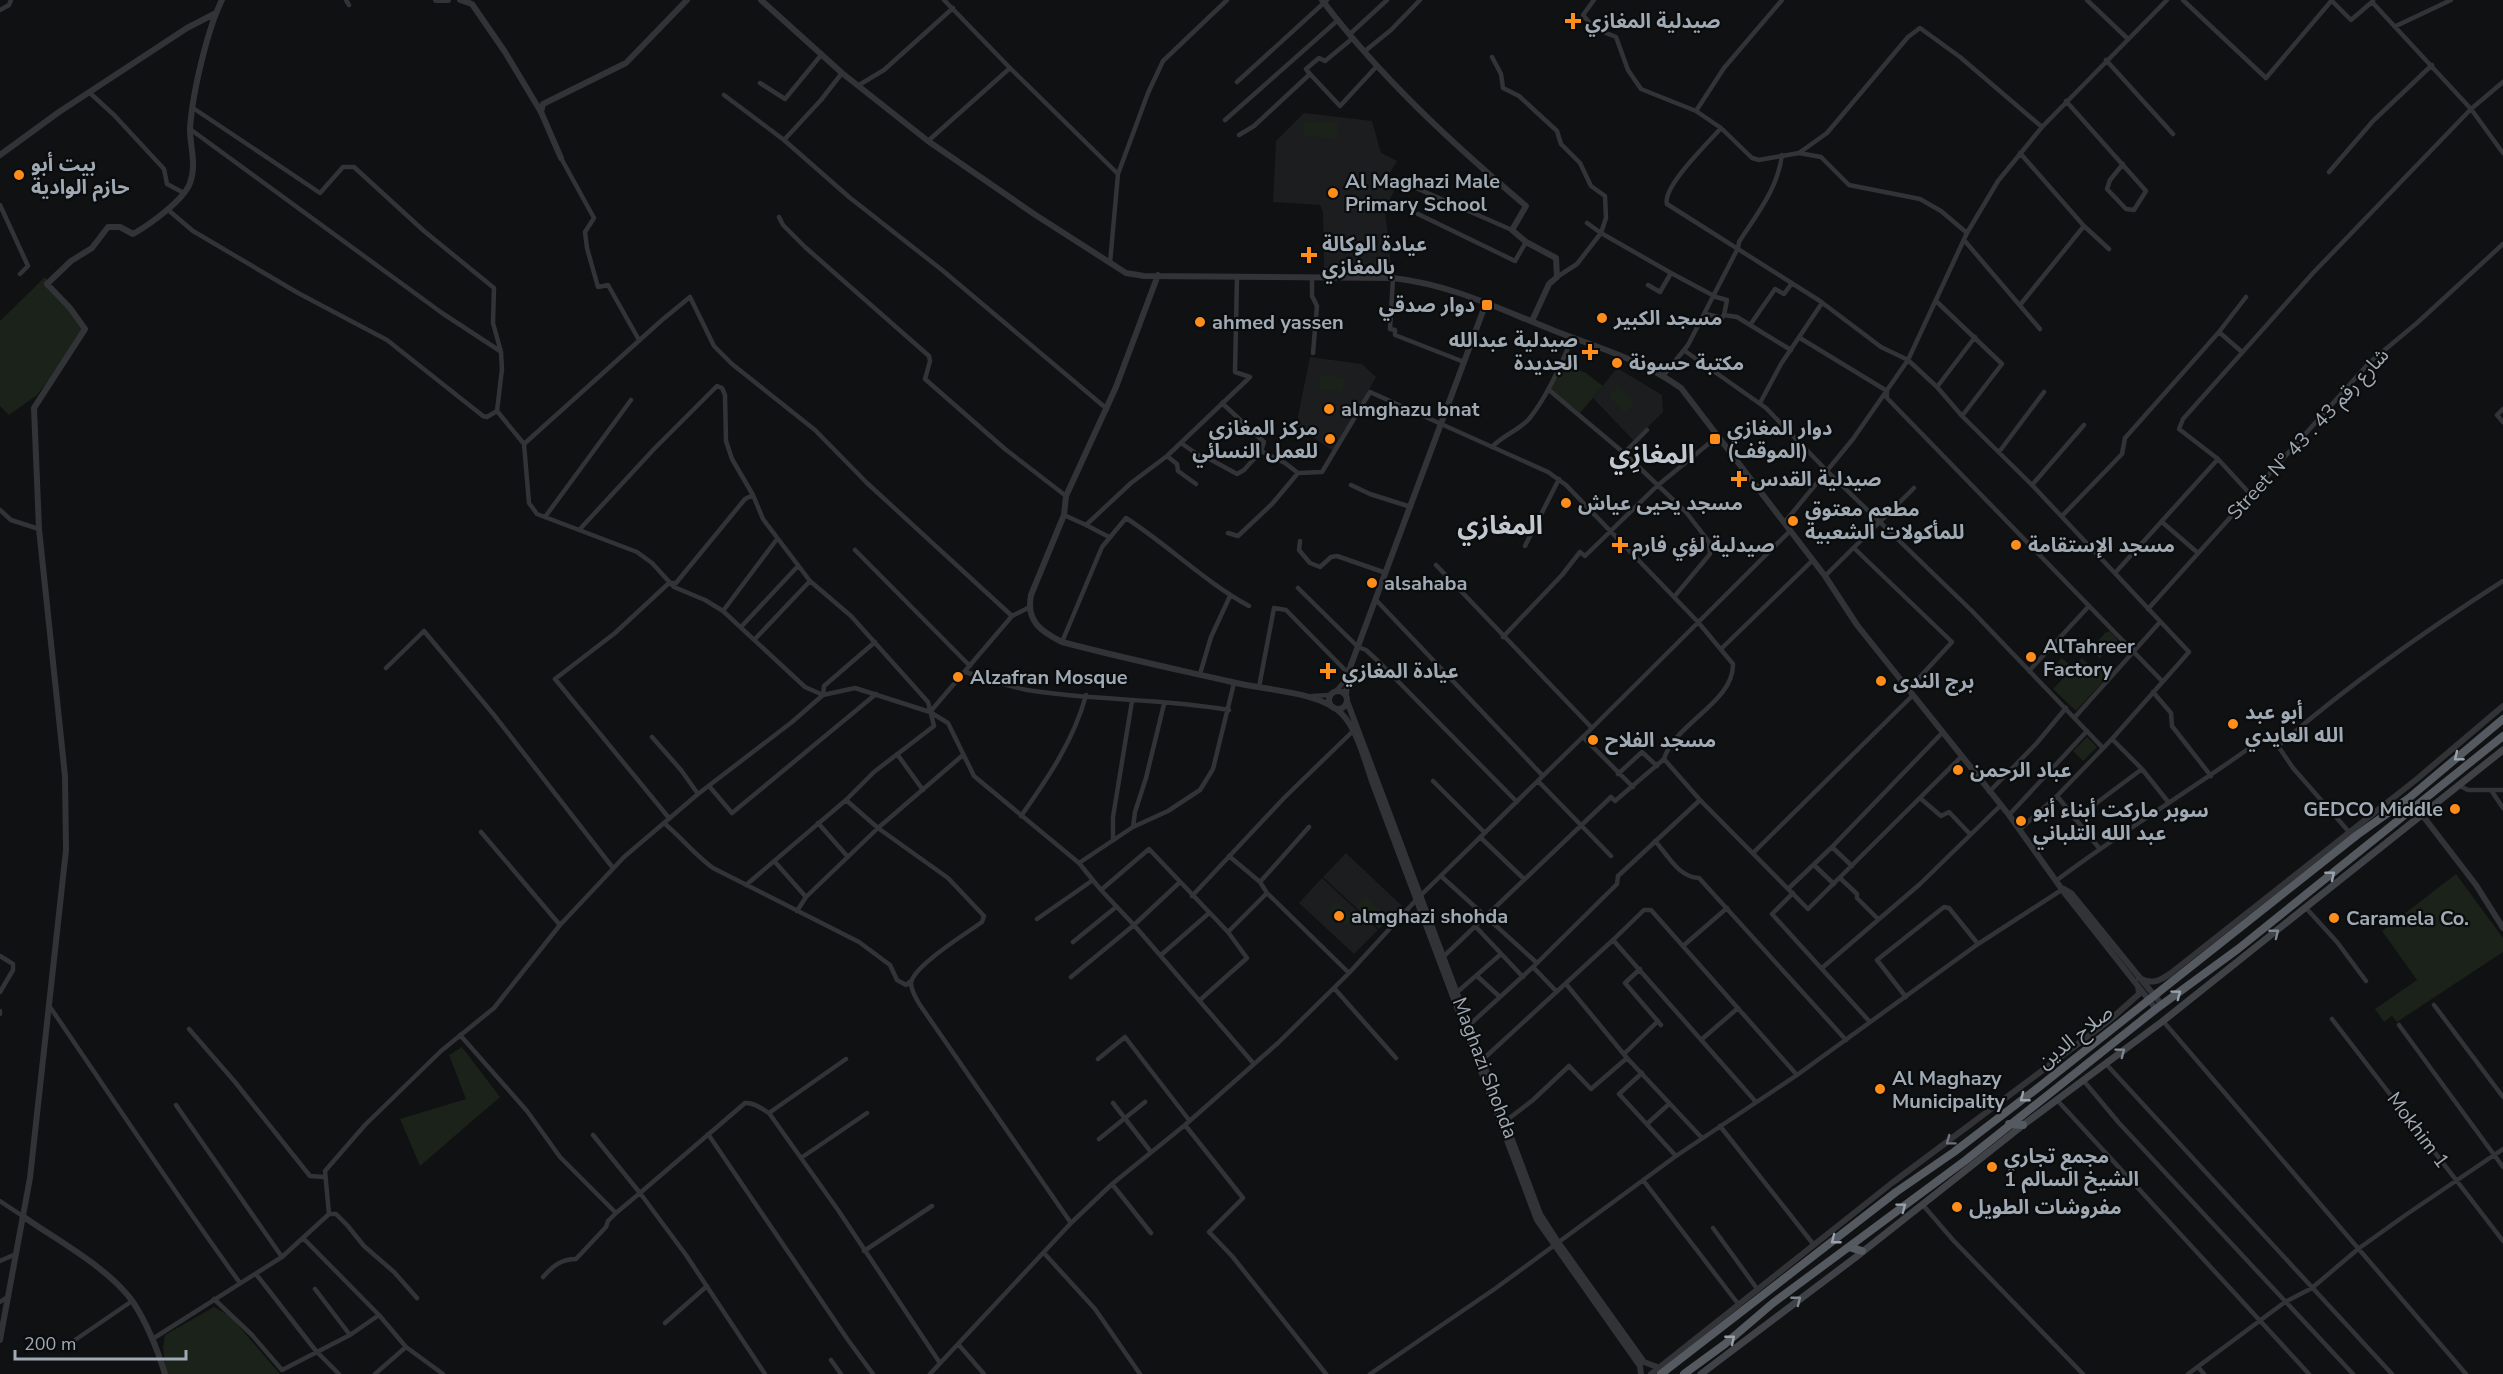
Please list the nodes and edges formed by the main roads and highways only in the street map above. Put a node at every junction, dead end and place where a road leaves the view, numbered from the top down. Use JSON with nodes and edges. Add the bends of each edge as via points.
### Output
{"nodes":[{"id":1,"x":2503,"y":719,"type":"edge"},
{"id":2,"x":2503,"y":736,"type":"edge"},
{"id":3,"x":2503,"y":750,"type":"edge"},
{"id":4,"x":2413,"y":794,"type":"junction"},
{"id":5,"x":2420,"y":804,"type":"junction"},
{"id":6,"x":2009,"y":1124,"type":"junction"},
{"id":7,"x":2023,"y":1125,"type":"junction"},
{"id":8,"x":1849,"y":1247,"type":"junction"},
{"id":9,"x":1862,"y":1251,"type":"junction"},
{"id":10,"x":1769,"y":1292,"type":"junction"},
{"id":11,"x":1773,"y":1304,"type":"junction"},
{"id":12,"x":1663,"y":1372,"type":"edge"},
{"id":13,"x":1684,"y":1374,"type":"edge"},
{"id":14,"x":1701,"y":1374,"type":"edge"}],
"edges":[{"from":1,"to":4,"type":"highway","name":"صلاح الدين","one_way":true},
{"from":2,"to":5,"type":"highway","name":"صلاح الدين"},
{"from":7,"to":3,"type":"main road","one_way":true,"via":[[2163,1021]]},
{"from":4,"to":5,"type":"highway"},
{"from":4,"to":10,"type":"highway","name":"صلاح الدين","one_way":true,"via":[[2267,902],[2151,998]]},
{"from":6,"to":5,"type":"highway","name":"صلاح الدين","one_way":true},
{"from":6,"to":7,"type":"highway"},
{"from":8,"to":6,"type":"highway","name":"صلاح الدين","one_way":true},
{"from":7,"to":9,"type":"main road"},
{"from":8,"to":9,"type":"highway"},
{"from":8,"to":11,"type":"highway","name":"صلاح الدين"},
{"from":14,"to":9,"type":"main road","one_way":true},
{"from":10,"to":11,"type":"highway"},
{"from":10,"to":12,"type":"highway","name":"صلاح الدين"},
{"from":13,"to":11,"type":"highway","name":"صلاح الدين","one_way":true}]}
